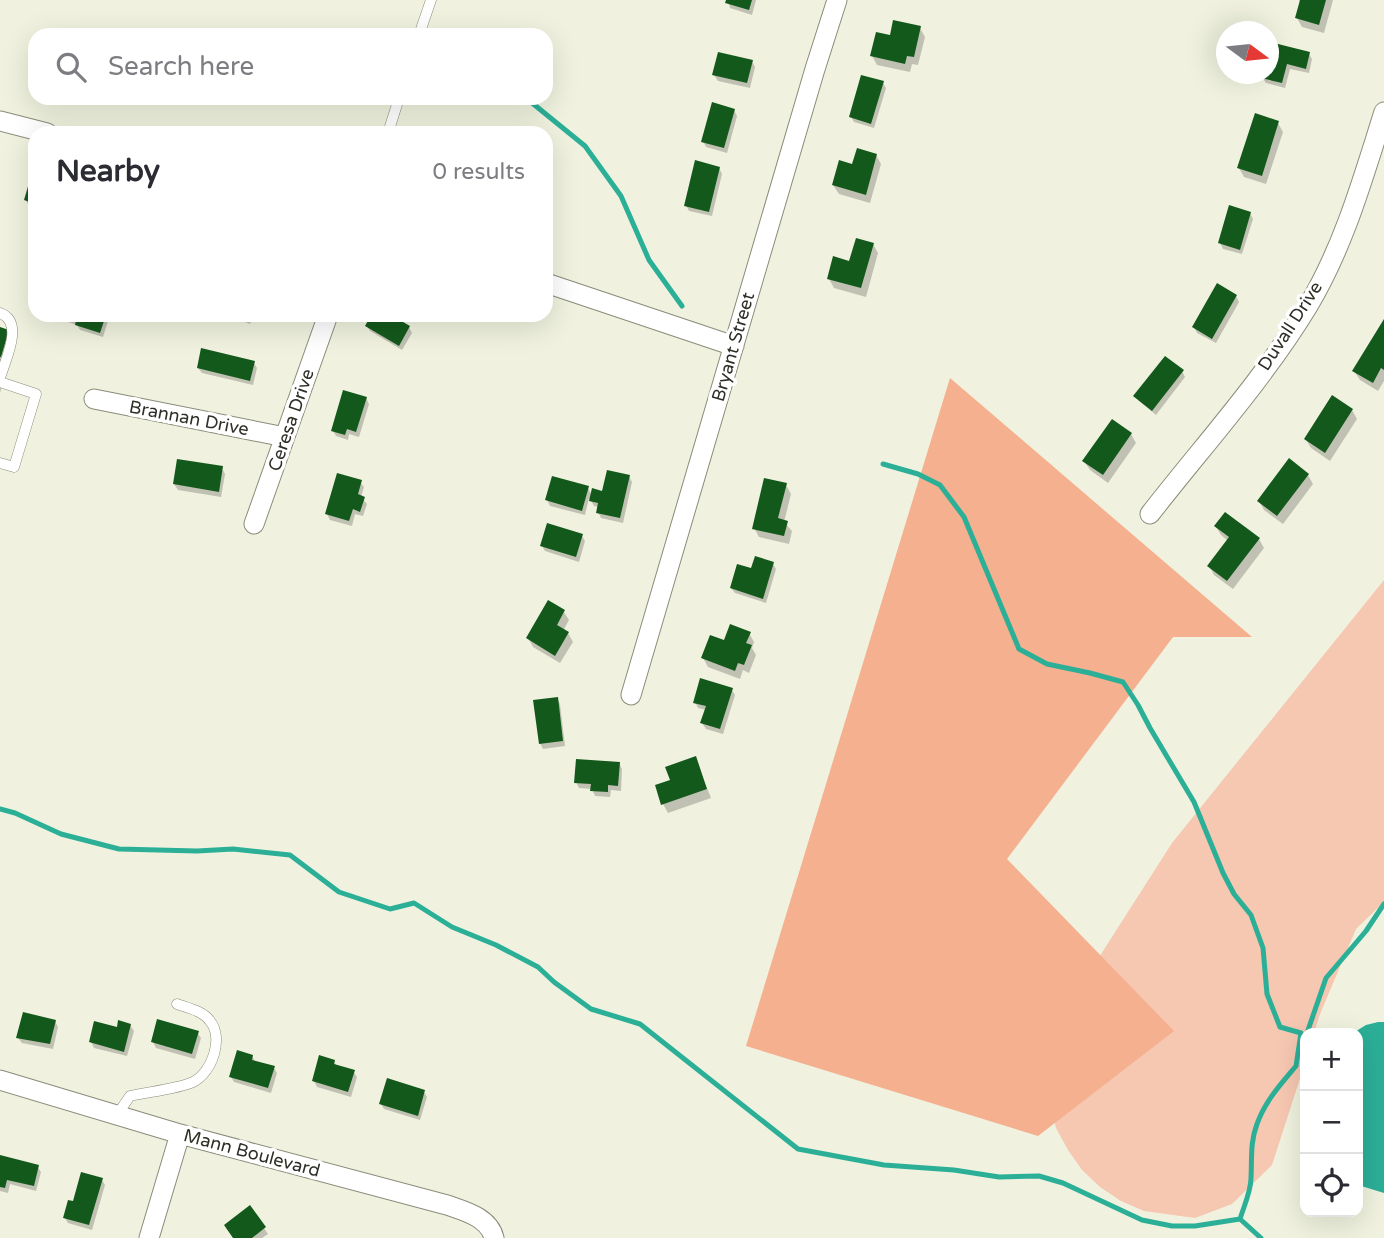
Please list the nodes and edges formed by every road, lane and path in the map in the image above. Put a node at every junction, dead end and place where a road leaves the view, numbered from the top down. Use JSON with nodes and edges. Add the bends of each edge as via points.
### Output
{"nodes":[{"id":1,"x":431,"y":0,"type":"edge"},
{"id":2,"x":837,"y":0,"type":"edge"},
{"id":3,"x":421,"y":28,"type":"edge"},
{"id":4,"x":397,"y":105,"type":"edge"},
{"id":5,"x":1384,"y":112,"type":"edge"},
{"id":6,"x":0,"y":121,"type":"edge"},
{"id":7,"x":390,"y":126,"type":"edge"},
{"id":8,"x":28,"y":128,"type":"edge"},
{"id":9,"x":553,"y":285,"type":"edge"},
{"id":10,"x":0,"y":313,"type":"edge"},
{"id":11,"x":325,"y":322,"type":"edge"},
{"id":12,"x":734,"y":346,"type":"junction"},
{"id":13,"x":0,"y":380,"type":"edge"},
{"id":14,"x":94,"y":399,"type":"dead end"},
{"id":15,"x":285,"y":437,"type":"junction"},
{"id":16,"x":0,"y":463,"type":"edge"},
{"id":17,"x":1150,"y":514,"type":"dead end"},
{"id":18,"x":254,"y":524,"type":"dead end"},
{"id":19,"x":631,"y":695,"type":"dead end"},
{"id":20,"x":177,"y":1004,"type":"dead end"},
{"id":21,"x":0,"y":1080,"type":"edge"},
{"id":22,"x":117,"y":1115,"type":"junction"},
{"id":23,"x":180,"y":1133,"type":"junction"},
{"id":24,"x":149,"y":1238,"type":"edge"},
{"id":25,"x":494,"y":1238,"type":"edge"}],
"edges":[{"from":1,"to":3,"type":"lane"},
{"from":2,"to":12,"type":"street","name":"Bryant Street"},
{"from":4,"to":7,"type":"lane"},
{"from":5,"to":17,"type":"street","name":"Duvall Drive","via":[[1346,229],[1309,305]]},
{"from":6,"to":8,"type":"street"},
{"from":9,"to":12,"type":"street"},
{"from":10,"to":13,"type":"lane","via":[[14,328]]},
{"from":11,"to":15,"type":"street","name":"Ceresa Drive"},
{"from":12,"to":19,"type":"street","name":"Bryant Street"},
{"from":13,"to":16,"type":"lane","via":[[36,394],[14,467]]},
{"from":14,"to":15,"type":"street","name":"Brannan Drive"},
{"from":15,"to":18,"type":"street","name":"Ceresa Drive"},
{"from":20,"to":22,"type":"lane","via":[[202,1013],[212,1023],[217,1040],[209,1069],[194,1082],[130,1096]]},
{"from":21,"to":22,"type":"street","name":"Mann Boulevard"},
{"from":22,"to":23,"type":"street","name":"Mann Boulevard"},
{"from":23,"to":24,"type":"street"},
{"from":23,"to":25,"type":"street","name":"Mann Boulevard","via":[[447,1205],[476,1216]]}]}
